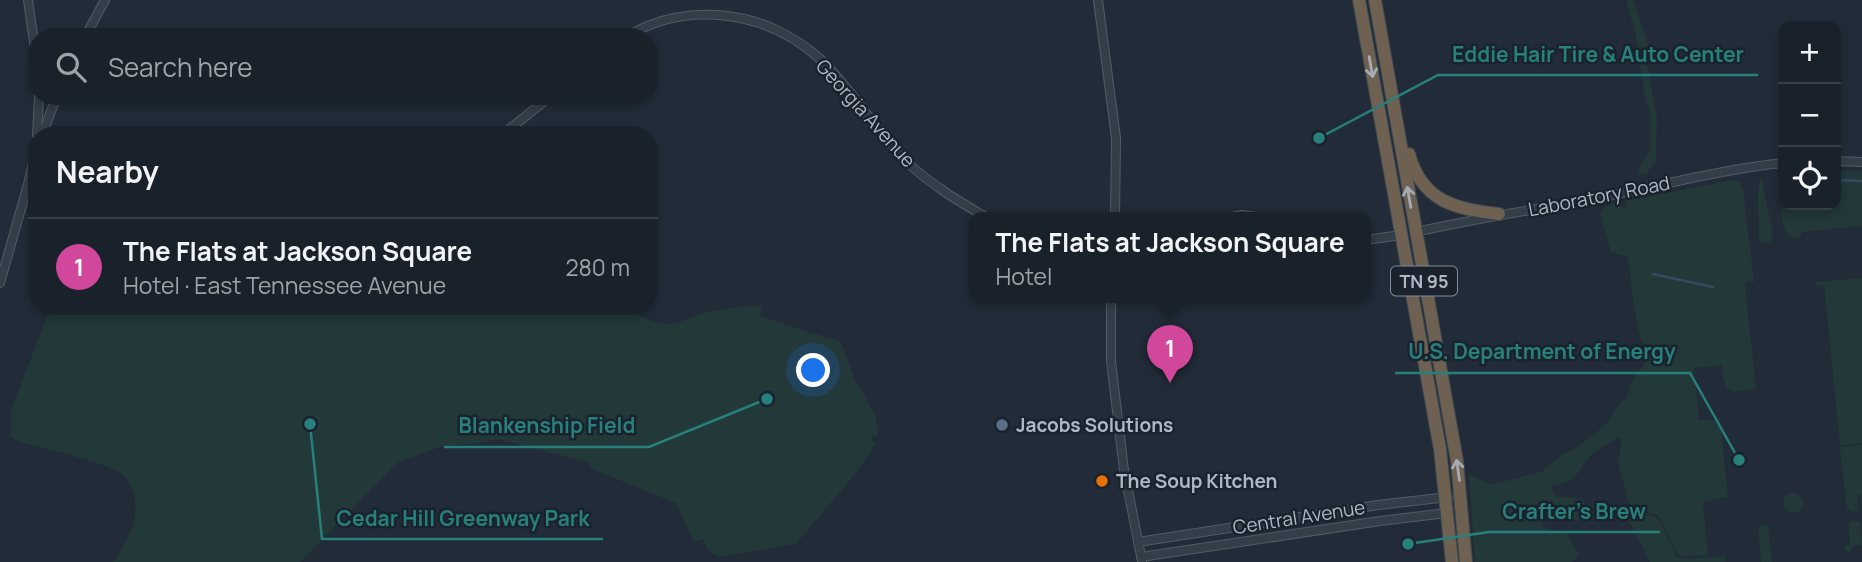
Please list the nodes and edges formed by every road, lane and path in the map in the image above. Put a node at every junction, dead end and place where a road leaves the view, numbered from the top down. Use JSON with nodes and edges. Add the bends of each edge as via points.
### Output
{"nodes":[{"id":1,"x":28,"y":0,"type":"edge"},
{"id":2,"x":105,"y":0,"type":"edge"},
{"id":3,"x":1098,"y":0,"type":"edge"},
{"id":4,"x":1359,"y":0,"type":"edge"},
{"id":5,"x":1375,"y":0,"type":"edge"},
{"id":6,"x":32,"y":28,"type":"edge"},
{"id":7,"x":90,"y":28,"type":"edge"},
{"id":8,"x":637,"y":28,"type":"edge"},
{"id":9,"x":1392,"y":95,"type":"junction"},
{"id":10,"x":1377,"y":98,"type":"junction"},
{"id":11,"x":39,"y":105,"type":"edge"},
{"id":12,"x":53,"y":105,"type":"edge"},
{"id":13,"x":540,"y":105,"type":"edge"},
{"id":14,"x":1394,"y":112,"type":"junction"},
{"id":15,"x":39,"y":126,"type":"edge"},
{"id":16,"x":43,"y":126,"type":"edge"},
{"id":17,"x":513,"y":126,"type":"edge"},
{"id":18,"x":1841,"y":161,"type":"edge"},
{"id":19,"x":1862,"y":162,"type":"edge"},
{"id":20,"x":1778,"y":164,"type":"edge"},
{"id":21,"x":28,"y":201,"type":"edge"},
{"id":22,"x":977,"y":212,"type":"edge"},
{"id":23,"x":1115,"y":212,"type":"edge"},
{"id":24,"x":1499,"y":214,"type":"junction"},
{"id":25,"x":1416,"y":232,"type":"junction"},
{"id":26,"x":1401,"y":235,"type":"junction"},
{"id":27,"x":1371,"y":239,"type":"edge"},
{"id":28,"x":0,"y":283,"type":"edge"},
{"id":29,"x":1111,"y":303,"type":"edge"},
{"id":30,"x":1461,"y":496,"type":"junction"},
{"id":31,"x":1447,"y":497,"type":"junction"},
{"id":32,"x":1378,"y":505,"type":"junction"},
{"id":33,"x":1463,"y":511,"type":"junction"},
{"id":34,"x":1448,"y":513,"type":"junction"},
{"id":35,"x":1317,"y":515,"type":"junction"},
{"id":36,"x":1380,"y":521,"type":"junction"},
{"id":37,"x":1215,"y":530,"type":"junction"},
{"id":38,"x":1320,"y":530,"type":"junction"},
{"id":39,"x":1168,"y":537,"type":"junction"},
{"id":40,"x":1138,"y":542,"type":"junction"},
{"id":41,"x":1217,"y":545,"type":"junction"},
{"id":42,"x":1170,"y":553,"type":"junction"},
{"id":43,"x":1142,"y":560,"type":"edge"},
{"id":44,"x":1452,"y":562,"type":"edge"},
{"id":45,"x":1466,"y":562,"type":"edge"}],
"edges":[{"from":1,"to":6,"type":"street"},
{"from":2,"to":7,"type":"street"},
{"from":3,"to":23,"type":"street","via":[[1116,138]]},
{"from":4,"to":10,"type":"highway","number":"TN 95","one_way":true},
{"from":5,"to":9,"type":"highway","number":"TN 95"},
{"from":8,"to":22,"type":"street","name":"Georgia Avenue","via":[[660,16],[705,8],[740,13],[785,33],[835,75],[909,164]]},
{"from":9,"to":10,"type":"highway"},
{"from":9,"to":14,"type":"highway","number":"TN 95"},
{"from":10,"to":26,"type":"highway","number":"TN 95"},
{"from":11,"to":15,"type":"street"},
{"from":12,"to":16,"type":"street"},
{"from":13,"to":17,"type":"street"},
{"from":14,"to":24,"type":"highway","via":[[1412,167],[1426,188],[1441,201],[1463,210]]},
{"from":25,"to":14,"type":"highway","number":"TN 95","one_way":true},
{"from":18,"to":19,"type":"street"},
{"from":20,"to":24,"type":"street","name":"Laboratory Road"},
{"from":21,"to":28,"type":"street"},
{"from":24,"to":25,"type":"street","name":"Laboratory Road"},
{"from":25,"to":26,"type":"highway"},
{"from":30,"to":25,"type":"highway","number":"TN 95","one_way":true},
{"from":26,"to":27,"type":"street"},
{"from":26,"to":31,"type":"highway","number":"TN 95"},
{"from":29,"to":40,"type":"street","via":[[1111,361]]},
{"from":30,"to":31,"type":"street","name":"Central Avenue"},
{"from":30,"to":33,"type":"highway","number":"TN 95"},
{"from":31,"to":32,"type":"street","name":"Central Avenue"},
{"from":31,"to":34,"type":"highway","number":"TN 95"},
{"from":32,"to":35,"type":"street","name":"Central Avenue"},
{"from":32,"to":36,"type":"street"},
{"from":33,"to":34,"type":"street","name":"Central Avenue"},
{"from":33,"to":45,"type":"highway","number":"TN 95"},
{"from":34,"to":36,"type":"street","name":"Central Avenue"},
{"from":34,"to":44,"type":"highway","number":"TN 95"},
{"from":35,"to":37,"type":"street","name":"Central Avenue"},
{"from":35,"to":38,"type":"street"},
{"from":36,"to":38,"type":"street","name":"Central Avenue"},
{"from":37,"to":39,"type":"street","name":"Central Avenue"},
{"from":37,"to":41,"type":"street"},
{"from":38,"to":41,"type":"street","name":"Central Avenue"},
{"from":39,"to":40,"type":"street","name":"Central Avenue"},
{"from":39,"to":42,"type":"street"},
{"from":40,"to":43,"type":"street"},
{"from":41,"to":42,"type":"street","name":"Central Avenue"},
{"from":42,"to":43,"type":"street","name":"Central Avenue"}]}
